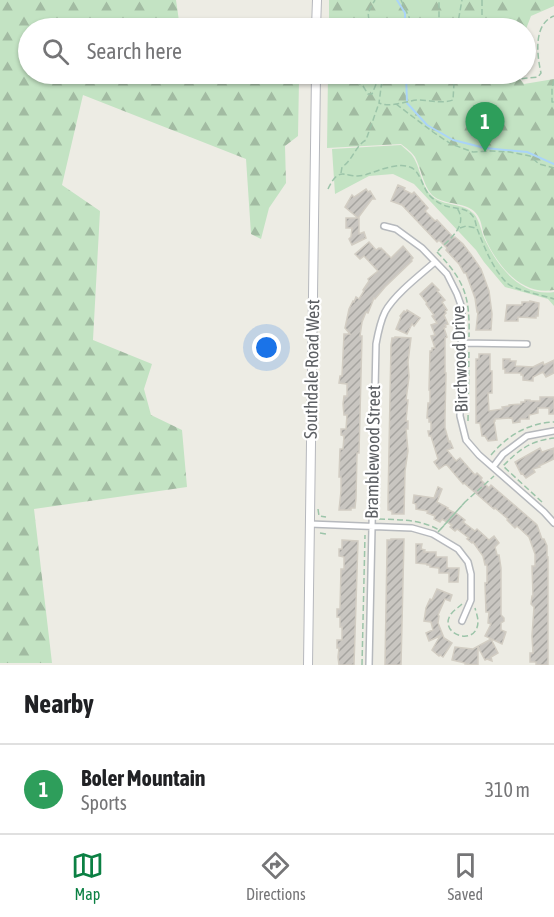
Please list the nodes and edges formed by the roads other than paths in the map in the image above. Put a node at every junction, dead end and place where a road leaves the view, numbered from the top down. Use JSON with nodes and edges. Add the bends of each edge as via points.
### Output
{"nodes":[{"id":1,"x":316,"y":0,"type":"edge"},
{"id":2,"x":316,"y":18,"type":"edge"},
{"id":3,"x":316,"y":84,"type":"edge"},
{"id":4,"x":384,"y":226,"type":"dead end"},
{"id":5,"x":433,"y":260,"type":"junction"},
{"id":6,"x":462,"y":343,"type":"junction"},
{"id":7,"x":527,"y":344,"type":"dead end"},
{"id":8,"x":554,"y":431,"type":"edge"},
{"id":9,"x":493,"y":467,"type":"junction"},
{"id":10,"x":554,"y":523,"type":"edge"},
{"id":11,"x":310,"y":524,"type":"junction"},
{"id":12,"x":372,"y":526,"type":"junction"},
{"id":13,"x":462,"y":621,"type":"dead end"},
{"id":14,"x":308,"y":665,"type":"edge"},
{"id":15,"x":369,"y":665,"type":"edge"}],
"edges":[{"from":1,"to":2,"type":"main road"},
{"from":3,"to":11,"type":"main road","name":"Southdale Road West"},
{"from":4,"to":5,"type":"street","name":"Birchwood Drive","via":[[396,229]]},
{"from":5,"to":6,"type":"street","name":"Birchwood Drive","via":[[447,274],[462,308]]},
{"from":5,"to":12,"type":"street","name":"Bramblewood Street","via":[[397,297],[380,323],[376,344]]},
{"from":6,"to":7,"type":"street"},
{"from":6,"to":9,"type":"street","name":"Birchwood Drive","via":[[460,416],[466,440]]},
{"from":8,"to":9,"type":"street","via":[[527,436]]},
{"from":9,"to":10,"type":"street","name":"Birchwood Drive"},
{"from":11,"to":12,"type":"street"},
{"from":11,"to":14,"type":"main road","name":"Southdale Road West"},
{"from":12,"to":13,"type":"street","via":[[412,528],[434,534],[458,549],[471,574],[471,600]]},
{"from":12,"to":15,"type":"street","name":"Bramblewood Street"}]}
